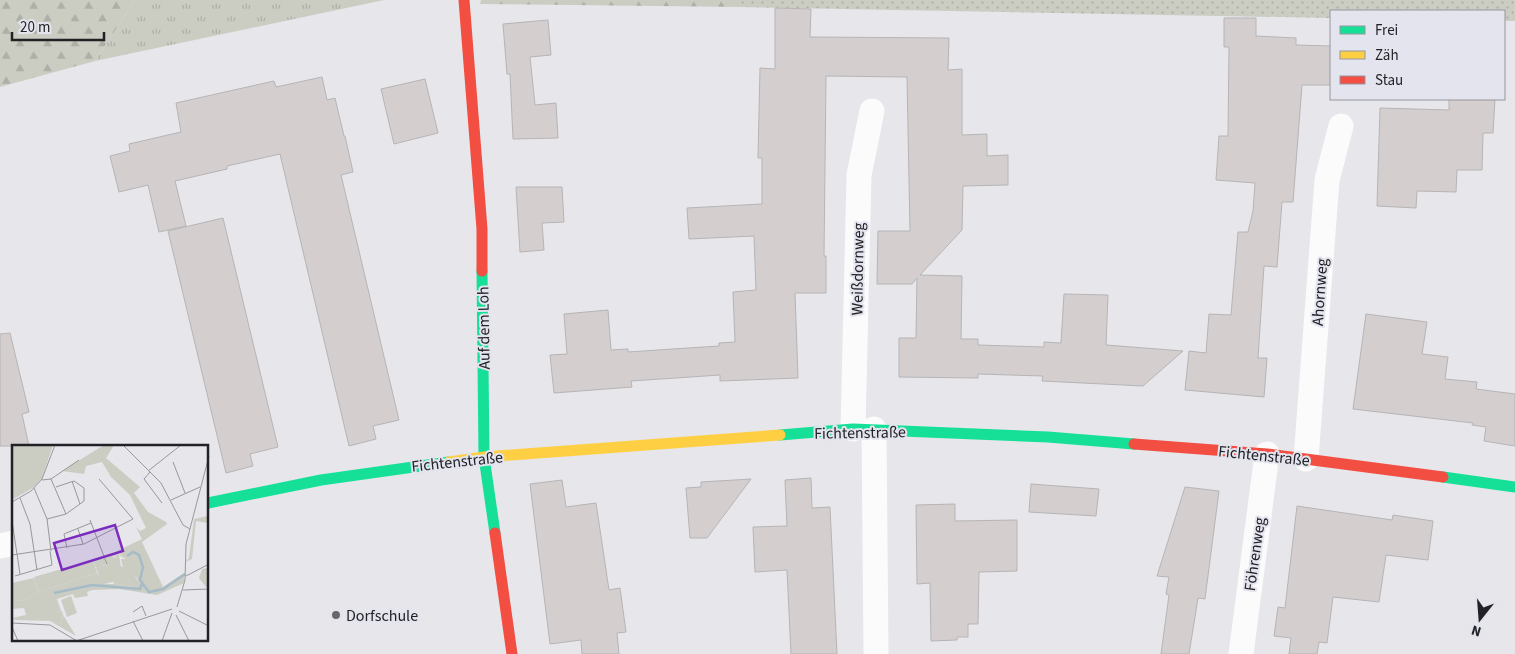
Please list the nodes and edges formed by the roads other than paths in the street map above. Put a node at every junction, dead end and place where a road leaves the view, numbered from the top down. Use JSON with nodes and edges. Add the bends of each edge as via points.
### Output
{"nodes":[{"id":1,"x":464,"y":0,"type":"edge"},
{"id":2,"x":872,"y":110,"type":"dead end"},
{"id":3,"x":1341,"y":126,"type":"dead end"},
{"id":4,"x":864,"y":429,"type":"junction"},
{"id":5,"x":1267,"y":454,"type":"junction"},
{"id":6,"x":484,"y":457,"type":"junction"},
{"id":7,"x":1306,"y":459,"type":"junction"},
{"id":8,"x":1515,"y":487,"type":"edge"},
{"id":9,"x":209,"y":503,"type":"edge"},
{"id":10,"x":512,"y":654,"type":"edge"},
{"id":11,"x":876,"y":654,"type":"edge"},
{"id":12,"x":1240,"y":654,"type":"edge"}],
"edges":[{"from":1,"to":6,"type":"street","name":"Auf dem Loh","via":[[482,229]]},
{"from":2,"to":4,"type":"street","name":"Weißdornweg","via":[[859,175]]},
{"from":3,"to":7,"type":"street","name":"Ahornweg","via":[[1327,180]]},
{"from":4,"to":5,"type":"street","name":"Fichtenstraße","via":[[1048,437]]},
{"from":4,"to":6,"type":"street","name":"Fichtenstraße"},
{"from":4,"to":11,"type":"street","name":"Weißdornweg"},
{"from":5,"to":7,"type":"street","name":"Fichtenstraße"},
{"from":5,"to":12,"type":"street","name":"Föhrenweg"},
{"from":6,"to":9,"type":"street","name":"Fichtenstraße","via":[[321,480]]},
{"from":6,"to":10,"type":"street","name":"Auf dem Loh"},
{"from":7,"to":8,"type":"street","name":"Fichtenstraße"}]}
